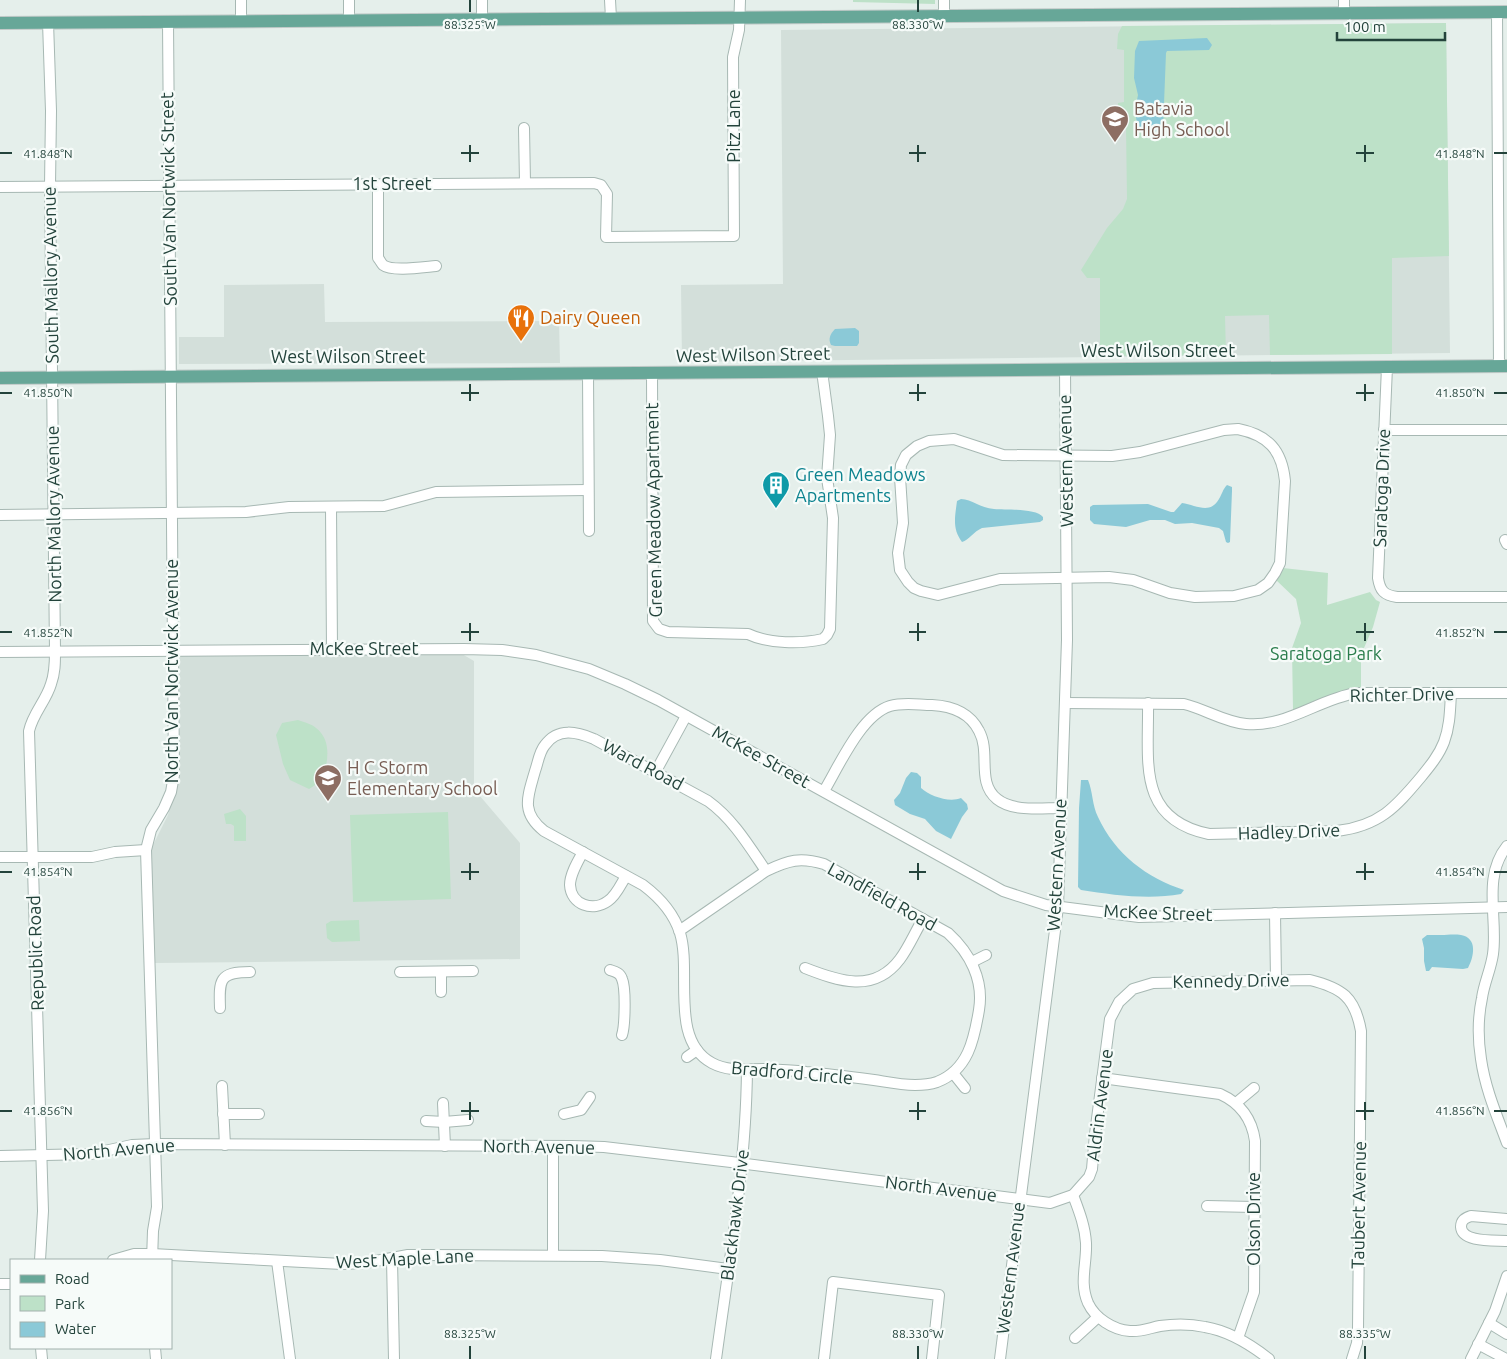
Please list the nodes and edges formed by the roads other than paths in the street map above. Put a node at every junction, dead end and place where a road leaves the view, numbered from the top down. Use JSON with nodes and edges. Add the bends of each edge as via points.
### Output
{"nodes":[{"id":1,"x":241,"y":0,"type":"edge"},
{"id":2,"x":349,"y":0,"type":"edge"},
{"id":3,"x":482,"y":0,"type":"edge"},
{"id":4,"x":610,"y":0,"type":"edge"},
{"id":5,"x":740,"y":0,"type":"edge"},
{"id":6,"x":944,"y":0,"type":"edge"},
{"id":7,"x":1344,"y":6,"type":"edge"},
{"id":8,"x":1502,"y":12,"type":"edge"},
{"id":9,"x":944,"y":15,"type":"junction"},
{"id":10,"x":740,"y":17,"type":"junction"},
{"id":11,"x":611,"y":18,"type":"junction"},
{"id":12,"x":482,"y":19,"type":"junction"},
{"id":13,"x":241,"y":20,"type":"junction"},
{"id":14,"x":349,"y":20,"type":"junction"},
{"id":15,"x":48,"y":22,"type":"junction"},
{"id":16,"x":168,"y":22,"type":"junction"},
{"id":17,"x":0,"y":23,"type":"edge"},
{"id":18,"x":524,"y":128,"type":"dead end"},
{"id":19,"x":526,"y":183,"type":"junction"},
{"id":20,"x":378,"y":185,"type":"junction"},
{"id":21,"x":50,"y":186,"type":"junction"},
{"id":22,"x":169,"y":186,"type":"junction"},
{"id":23,"x":0,"y":187,"type":"edge"},
{"id":24,"x":734,"y":236,"type":"joint"},
{"id":25,"x":436,"y":266,"type":"dead end"},
{"id":26,"x":1503,"y":366,"type":"edge"},
{"id":27,"x":1386,"y":367,"type":"junction"},
{"id":28,"x":1065,"y":368,"type":"junction"},
{"id":29,"x":822,"y":371,"type":"junction"},
{"id":30,"x":588,"y":373,"type":"junction"},
{"id":31,"x":652,"y":373,"type":"junction"},
{"id":32,"x":171,"y":375,"type":"junction"},
{"id":33,"x":52,"y":377,"type":"junction"},
{"id":34,"x":0,"y":378,"type":"edge"},
{"id":35,"x":1384,"y":430,"type":"junction"},
{"id":36,"x":1507,"y":430,"type":"edge"},
{"id":37,"x":1066,"y":456,"type":"junction"},
{"id":38,"x":588,"y":490,"type":"junction"},
{"id":39,"x":331,"y":508,"type":"junction"},
{"id":40,"x":172,"y":513,"type":"junction"},
{"id":41,"x":53,"y":514,"type":"junction"},
{"id":42,"x":0,"y":515,"type":"edge"},
{"id":43,"x":589,"y":531,"type":"dead end"},
{"id":44,"x":1067,"y":577,"type":"junction"},
{"id":45,"x":1507,"y":597,"type":"edge"},
{"id":46,"x":332,"y":649,"type":"junction"},
{"id":47,"x":174,"y":651,"type":"junction"},
{"id":48,"x":0,"y":652,"type":"edge"},
{"id":49,"x":55,"y":652,"type":"junction"},
{"id":50,"x":1451,"y":693,"type":"junction"},
{"id":51,"x":1507,"y":693,"type":"edge"},
{"id":52,"x":1065,"y":703,"type":"junction"},
{"id":53,"x":1148,"y":703,"type":"junction"},
{"id":54,"x":686,"y":716,"type":"junction"},
{"id":55,"x":656,"y":771,"type":"junction"},
{"id":56,"x":824,"y":791,"type":"junction"},
{"id":57,"x":528,"y":799,"type":"joint"},
{"id":58,"x":1060,"y":808,"type":"junction"},
{"id":59,"x":1507,"y":846,"type":"edge"},
{"id":60,"x":146,"y":850,"type":"junction"},
{"id":61,"x":583,"y":852,"type":"junction"},
{"id":62,"x":33,"y":856,"type":"junction"},
{"id":63,"x":0,"y":857,"type":"edge"},
{"id":64,"x":766,"y":871,"type":"junction"},
{"id":65,"x":626,"y":876,"type":"junction"},
{"id":66,"x":1058,"y":907,"type":"junction"},
{"id":67,"x":1507,"y":907,"type":"edge"},
{"id":68,"x":1493,"y":908,"type":"junction"},
{"id":69,"x":1275,"y":913,"type":"junction"},
{"id":70,"x":923,"y":919,"type":"junction"},
{"id":71,"x":679,"y":931,"type":"junction"},
{"id":72,"x":986,"y":956,"type":"dead end"},
{"id":73,"x":972,"y":962,"type":"junction"},
{"id":74,"x":805,"y":968,"type":"dead end"},
{"id":75,"x":610,"y":970,"type":"dead end"},
{"id":76,"x":250,"y":972,"type":"dead end"},
{"id":77,"x":400,"y":972,"type":"dead end"},
{"id":78,"x":441,"y":972,"type":"junction"},
{"id":79,"x":473,"y":972,"type":"dead end"},
{"id":80,"x":1276,"y":980,"type":"junction"},
{"id":81,"x":441,"y":992,"type":"dead end"},
{"id":82,"x":1344,"y":994,"type":"joint"},
{"id":83,"x":1119,"y":1002,"type":"joint"},
{"id":84,"x":220,"y":1008,"type":"dead end"},
{"id":85,"x":622,"y":1035,"type":"dead end"},
{"id":86,"x":697,"y":1050,"type":"junction"},
{"id":87,"x":688,"y":1057,"type":"dead end"},
{"id":88,"x":747,"y":1070,"type":"junction"},
{"id":89,"x":952,"y":1073,"type":"junction"},
{"id":90,"x":1102,"y":1078,"type":"junction"},
{"id":91,"x":222,"y":1086,"type":"dead end"},
{"id":92,"x":965,"y":1088,"type":"dead end"},
{"id":93,"x":1254,"y":1088,"type":"dead end"},
{"id":94,"x":590,"y":1097,"type":"dead end"},
{"id":95,"x":443,"y":1103,"type":"dead end"},
{"id":96,"x":1236,"y":1103,"type":"junction"},
{"id":97,"x":223,"y":1114,"type":"junction"},
{"id":98,"x":259,"y":1114,"type":"dead end"},
{"id":99,"x":564,"y":1114,"type":"dead end"},
{"id":100,"x":468,"y":1120,"type":"dead end"},
{"id":101,"x":426,"y":1121,"type":"dead end"},
{"id":102,"x":444,"y":1122,"type":"junction"},
{"id":103,"x":1507,"y":1143,"type":"edge"},
{"id":104,"x":156,"y":1144,"type":"junction"},
{"id":105,"x":225,"y":1145,"type":"junction"},
{"id":106,"x":445,"y":1146,"type":"junction"},
{"id":107,"x":553,"y":1146,"type":"junction"},
{"id":108,"x":42,"y":1155,"type":"junction"},
{"id":109,"x":0,"y":1156,"type":"edge"},
{"id":110,"x":741,"y":1163,"type":"junction"},
{"id":111,"x":1073,"y":1195,"type":"junction"},
{"id":112,"x":1019,"y":1199,"type":"junction"},
{"id":113,"x":1207,"y":1206,"type":"dead end"},
{"id":114,"x":1254,"y":1207,"type":"junction"},
{"id":115,"x":1507,"y":1219,"type":"edge"},
{"id":116,"x":1507,"y":1241,"type":"edge"},
{"id":117,"x":553,"y":1255,"type":"junction"},
{"id":118,"x":152,"y":1257,"type":"edge"},
{"id":119,"x":40,"y":1259,"type":"edge"},
{"id":120,"x":116,"y":1259,"type":"edge"},
{"id":121,"x":392,"y":1259,"type":"junction"},
{"id":122,"x":277,"y":1261,"type":"junction"},
{"id":123,"x":728,"y":1269,"type":"junction"},
{"id":124,"x":1507,"y":1276,"type":"edge"},
{"id":125,"x":1098,"y":1318,"type":"junction"},
{"id":126,"x":1489,"y":1323,"type":"junction"},
{"id":127,"x":1507,"y":1334,"type":"edge"},
{"id":128,"x":1075,"y":1338,"type":"dead end"},
{"id":129,"x":1238,"y":1338,"type":"junction"},
{"id":130,"x":1478,"y":1344,"type":"junction"},
{"id":131,"x":290,"y":1359,"type":"edge"},
{"id":132,"x":394,"y":1359,"type":"edge"},
{"id":133,"x":716,"y":1359,"type":"edge"},
{"id":134,"x":824,"y":1359,"type":"edge"},
{"id":135,"x":932,"y":1359,"type":"edge"},
{"id":136,"x":1000,"y":1359,"type":"edge"},
{"id":137,"x":1269,"y":1359,"type":"edge"},
{"id":138,"x":1352,"y":1359,"type":"edge"},
{"id":139,"x":1471,"y":1359,"type":"edge"},
{"id":140,"x":1506,"y":1359,"type":"edge"}],
"edges":[{"from":1,"to":13,"type":"street"},
{"from":2,"to":14,"type":"street"},
{"from":3,"to":12,"type":"street"},
{"from":4,"to":11,"type":"street"},
{"from":5,"to":10,"type":"street","name":"Pitz Lane"},
{"from":6,"to":9,"type":"street"},
{"from":7,"to":8,"type":"main road"},
{"from":7,"to":9,"type":"main road"},
{"from":8,"to":26,"type":"street"},
{"from":9,"to":10,"type":"main road"},
{"from":10,"to":11,"type":"main road"},
{"from":10,"to":24,"type":"street","name":"Pitz Lane","via":[[734,57]]},
{"from":11,"to":12,"type":"main road"},
{"from":12,"to":14,"type":"main road"},
{"from":13,"to":14,"type":"main road"},
{"from":13,"to":16,"type":"main road"},
{"from":15,"to":16,"type":"main road"},
{"from":15,"to":17,"type":"main road"},
{"from":15,"to":21,"type":"street","name":"South Mallory Avenue"},
{"from":16,"to":22,"type":"street","name":"South Van Nortwick Street"},
{"from":18,"to":19,"type":"street"},
{"from":19,"to":20,"type":"street","name":"1st Street"},
{"from":19,"to":24,"type":"street","name":"1st Street","via":[[601,185],[607,194],[606,237]]},
{"from":20,"to":22,"type":"street","name":"1st Street"},
{"from":20,"to":25,"type":"street","via":[[378,258],[389,267]]},
{"from":21,"to":22,"type":"street","name":"1st Street"},
{"from":21,"to":23,"type":"street","name":"1st Street"},
{"from":21,"to":33,"type":"street","name":"South Mallory Avenue"},
{"from":22,"to":32,"type":"street","name":"South Van Nortwick Street"},
{"from":26,"to":27,"type":"main road","name":"West Wilson Street"},
{"from":27,"to":28,"type":"main road","name":"West Wilson Street"},
{"from":27,"to":35,"type":"street","name":"Saratoga Drive"},
{"from":28,"to":29,"type":"main road","name":"West Wilson Street"},
{"from":28,"to":37,"type":"street","name":"Western Avenue"},
{"from":29,"to":31,"type":"main road","name":"West Wilson Street"},
{"from":29,"to":31,"type":"street","name":"Green Meadow Apartment","via":[[830,435],[828,478],[833,518],[830,629],[823,639],[786,641],[760,639],[748,634],[668,632],[659,629],[653,621]]},
{"from":30,"to":31,"type":"main road","name":"West Wilson Street"},
{"from":30,"to":32,"type":"main road","name":"West Wilson Street"},
{"from":30,"to":38,"type":"street"},
{"from":32,"to":33,"type":"main road","name":"West Wilson Street"},
{"from":32,"to":40,"type":"street","name":"North Van Nortwick Avenue"},
{"from":33,"to":34,"type":"main road","name":"West Wilson Street"},
{"from":33,"to":41,"type":"street","name":"North Mallory Avenue"},
{"from":35,"to":36,"type":"street"},
{"from":35,"to":45,"type":"street","name":"Saratoga Drive","via":[[1378,578],[1382,592],[1397,597]]},
{"from":37,"to":44,"type":"street","name":"Western Avenue"},
{"from":37,"to":44,"type":"street","via":[[1003,455],[954,439],[917,446],[906,455],[901,465],[903,523],[898,562],[914,588],[938,595],[1000,579]]},
{"from":37,"to":44,"type":"street","via":[[1126,454],[1238,429],[1251,431],[1272,445],[1282,462],[1285,481],[1280,563],[1268,583],[1258,590],[1234,596],[1195,597],[1121,578]]},
{"from":38,"to":39,"type":"street","via":[[436,492],[384,506]]},
{"from":38,"to":43,"type":"street"},
{"from":39,"to":40,"type":"street"},
{"from":39,"to":46,"type":"street"},
{"from":40,"to":41,"type":"street"},
{"from":40,"to":47,"type":"street","name":"North Van Nortwick Avenue"},
{"from":41,"to":42,"type":"street"},
{"from":41,"to":49,"type":"street","name":"North Mallory Avenue"},
{"from":44,"to":52,"type":"street","name":"Western Avenue"},
{"from":46,"to":47,"type":"street","name":"McKee Street"},
{"from":46,"to":54,"type":"street","name":"McKee Street","via":[[502,650],[536,655],[590,669]]},
{"from":47,"to":49,"type":"street","name":"McKee Street"},
{"from":47,"to":60,"type":"street","name":"North Van Nortwick Avenue","via":[[174,775],[171,792],[151,830]]},
{"from":48,"to":49,"type":"street","name":"McKee Street"},
{"from":49,"to":62,"type":"street","name":"Republic Road","via":[[51,684],[29,731]]},
{"from":50,"to":51,"type":"street","name":"Richter Drive"},
{"from":50,"to":53,"type":"street","name":"Richter Drive","via":[[1356,693],[1279,720],[1258,724],[1232,722],[1184,704]]},
{"from":50,"to":53,"type":"street","name":"Hadley Drive","via":[[1448,731],[1431,765],[1390,811],[1367,825],[1337,831],[1209,834],[1180,825],[1158,804],[1152,792]]},
{"from":52,"to":53,"type":"street","name":"Richter Drive"},
{"from":52,"to":58,"type":"street","name":"Western Avenue"},
{"from":54,"to":55,"type":"street"},
{"from":54,"to":56,"type":"street","name":"McKee Street"},
{"from":55,"to":57,"type":"street","name":"Ward Road","via":[[594,739],[572,732],[564,733],[544,745]]},
{"from":55,"to":64,"type":"street","name":"Ward Road","via":[[717,807]]},
{"from":56,"to":58,"type":"street","via":[[862,728],[873,716],[896,705],[938,705],[960,711],[979,731],[984,746],[986,782],[998,800],[1016,807]]},
{"from":56,"to":66,"type":"street","name":"McKee Street","via":[[1003,890]]},
{"from":57,"to":61,"type":"street","name":"Bradford Circle","via":[[529,815],[537,825]]},
{"from":58,"to":66,"type":"street","name":"Western Avenue"},
{"from":59,"to":68,"type":"street","via":[[1496,864]]},
{"from":60,"to":62,"type":"street","via":[[92,856]]},
{"from":60,"to":104,"type":"street","name":"North Van Nortwick Avenue"},
{"from":61,"to":65,"type":"street","name":"Bradford Circle"},
{"from":61,"to":65,"type":"street","via":[[570,884],[576,901],[589,907],[610,901]]},
{"from":62,"to":63,"type":"street"},
{"from":62,"to":108,"type":"street","name":"Republic Road"},
{"from":64,"to":70,"type":"street","name":"Landfield Road","via":[[798,860],[824,864]]},
{"from":64,"to":71,"type":"street","name":"Landfield Road"},
{"from":65,"to":71,"type":"street","name":"Bradford Circle","via":[[660,900]]},
{"from":66,"to":69,"type":"street","name":"McKee Street","via":[[1140,916]]},
{"from":66,"to":112,"type":"street","name":"Western Avenue"},
{"from":67,"to":68,"type":"street","name":"McKee Street"},
{"from":68,"to":69,"type":"street","name":"McKee Street"},
{"from":68,"to":103,"type":"street","via":[[1494,951],[1481,1007],[1481,1058],[1485,1081]]},
{"from":69,"to":80,"type":"street"},
{"from":70,"to":73,"type":"street","name":"Landfield Road","via":[[948,933]]},
{"from":70,"to":74,"type":"street","via":[[898,961],[872,979],[850,982]]},
{"from":71,"to":86,"type":"street","name":"Bradford Circle","via":[[684,958],[687,1030]]},
{"from":72,"to":73,"type":"street"},
{"from":73,"to":89,"type":"street","name":"Landfield Road","via":[[979,992],[974,1040],[965,1060]]},
{"from":75,"to":85,"type":"street","via":[[619,973],[623,981]]},
{"from":76,"to":84,"type":"street","via":[[229,974],[221,982]]},
{"from":77,"to":78,"type":"street"},
{"from":78,"to":79,"type":"street"},
{"from":78,"to":81,"type":"street"},
{"from":80,"to":82,"type":"street","name":"Kennedy Drive","via":[[1310,980],[1330,985]]},
{"from":80,"to":83,"type":"street","name":"Kennedy Drive","via":[[1153,984],[1133,990]]},
{"from":82,"to":138,"type":"street","name":"Taubert Avenue","via":[[1358,1018],[1361,1031],[1358,1329]]},
{"from":83,"to":90,"type":"street","name":"Aldrin Avenue","via":[[1110,1020]]},
{"from":86,"to":87,"type":"street"},
{"from":86,"to":88,"type":"street","name":"Bradford Circle","via":[[704,1058],[722,1067]]},
{"from":88,"to":89,"type":"street","name":"Bradford Circle","via":[[803,1071],[917,1085],[938,1081]]},
{"from":88,"to":110,"type":"street","name":"Blackhawk Drive"},
{"from":89,"to":92,"type":"street"},
{"from":90,"to":96,"type":"street","via":[[1209,1091]]},
{"from":90,"to":111,"type":"street","name":"Aldrin Avenue","via":[[1092,1169],[1086,1182]]},
{"from":91,"to":97,"type":"street"},
{"from":93,"to":96,"type":"street"},
{"from":94,"to":99,"type":"street","via":[[581,1110]]},
{"from":95,"to":102,"type":"street"},
{"from":96,"to":114,"type":"street","name":"Olson Drive","via":[[1254,1130]]},
{"from":97,"to":98,"type":"street"},
{"from":97,"to":105,"type":"street"},
{"from":100,"to":102,"type":"street"},
{"from":101,"to":102,"type":"street"},
{"from":102,"to":106,"type":"street"},
{"from":104,"to":105,"type":"street","name":"North Avenue"},
{"from":104,"to":108,"type":"street","name":"North Avenue","via":[[91,1154]]},
{"from":104,"to":118,"type":"street","name":"North Van Nortwick Avenue","via":[[157,1207]]},
{"from":105,"to":106,"type":"street","name":"North Avenue"},
{"from":106,"to":107,"type":"street","name":"North Avenue"},
{"from":107,"to":110,"type":"street","name":"North Avenue","via":[[604,1148]]},
{"from":107,"to":117,"type":"street"},
{"from":108,"to":109,"type":"street","name":"North Avenue"},
{"from":108,"to":119,"type":"street","name":"Republic Road"},
{"from":110,"to":112,"type":"street","name":"North Avenue"},
{"from":110,"to":123,"type":"street","name":"Blackhawk Drive"},
{"from":111,"to":112,"type":"street","name":"North Avenue","via":[[1050,1203]]},
{"from":111,"to":125,"type":"street","via":[[1086,1241],[1084,1292]]},
{"from":112,"to":136,"type":"street","name":"Western Avenue"},
{"from":113,"to":114,"type":"street"},
{"from":114,"to":129,"type":"street","name":"Olson Drive","via":[[1254,1292]]},
{"from":115,"to":116,"type":"street","via":[[1471,1216],[1462,1221],[1461,1227],[1468,1238]]},
{"from":117,"to":121,"type":"street","name":"West Maple Lane","via":[[426,1255]]},
{"from":117,"to":123,"type":"street","name":"West Maple Lane","via":[[621,1257]]},
{"from":118,"to":120,"type":"street","name":"West Maple Lane","via":[[134,1254]]},
{"from":118,"to":122,"type":"street","name":"West Maple Lane"},
{"from":121,"to":122,"type":"street","name":"West Maple Lane","via":[[354,1264]]},
{"from":121,"to":132,"type":"street"},
{"from":122,"to":131,"type":"street"},
{"from":123,"to":133,"type":"street","name":"Blackhawk Drive"},
{"from":124,"to":126,"type":"street"},
{"from":125,"to":128,"type":"street"},
{"from":125,"to":129,"type":"street","via":[[1129,1331],[1176,1325],[1205,1327]]},
{"from":126,"to":127,"type":"street"},
{"from":126,"to":130,"type":"street"},
{"from":129,"to":137,"type":"street"},
{"from":130,"to":139,"type":"street"},
{"from":130,"to":140,"type":"street"},
{"from":134,"to":135,"type":"street","via":[[833,1282],[939,1295]]}]}
